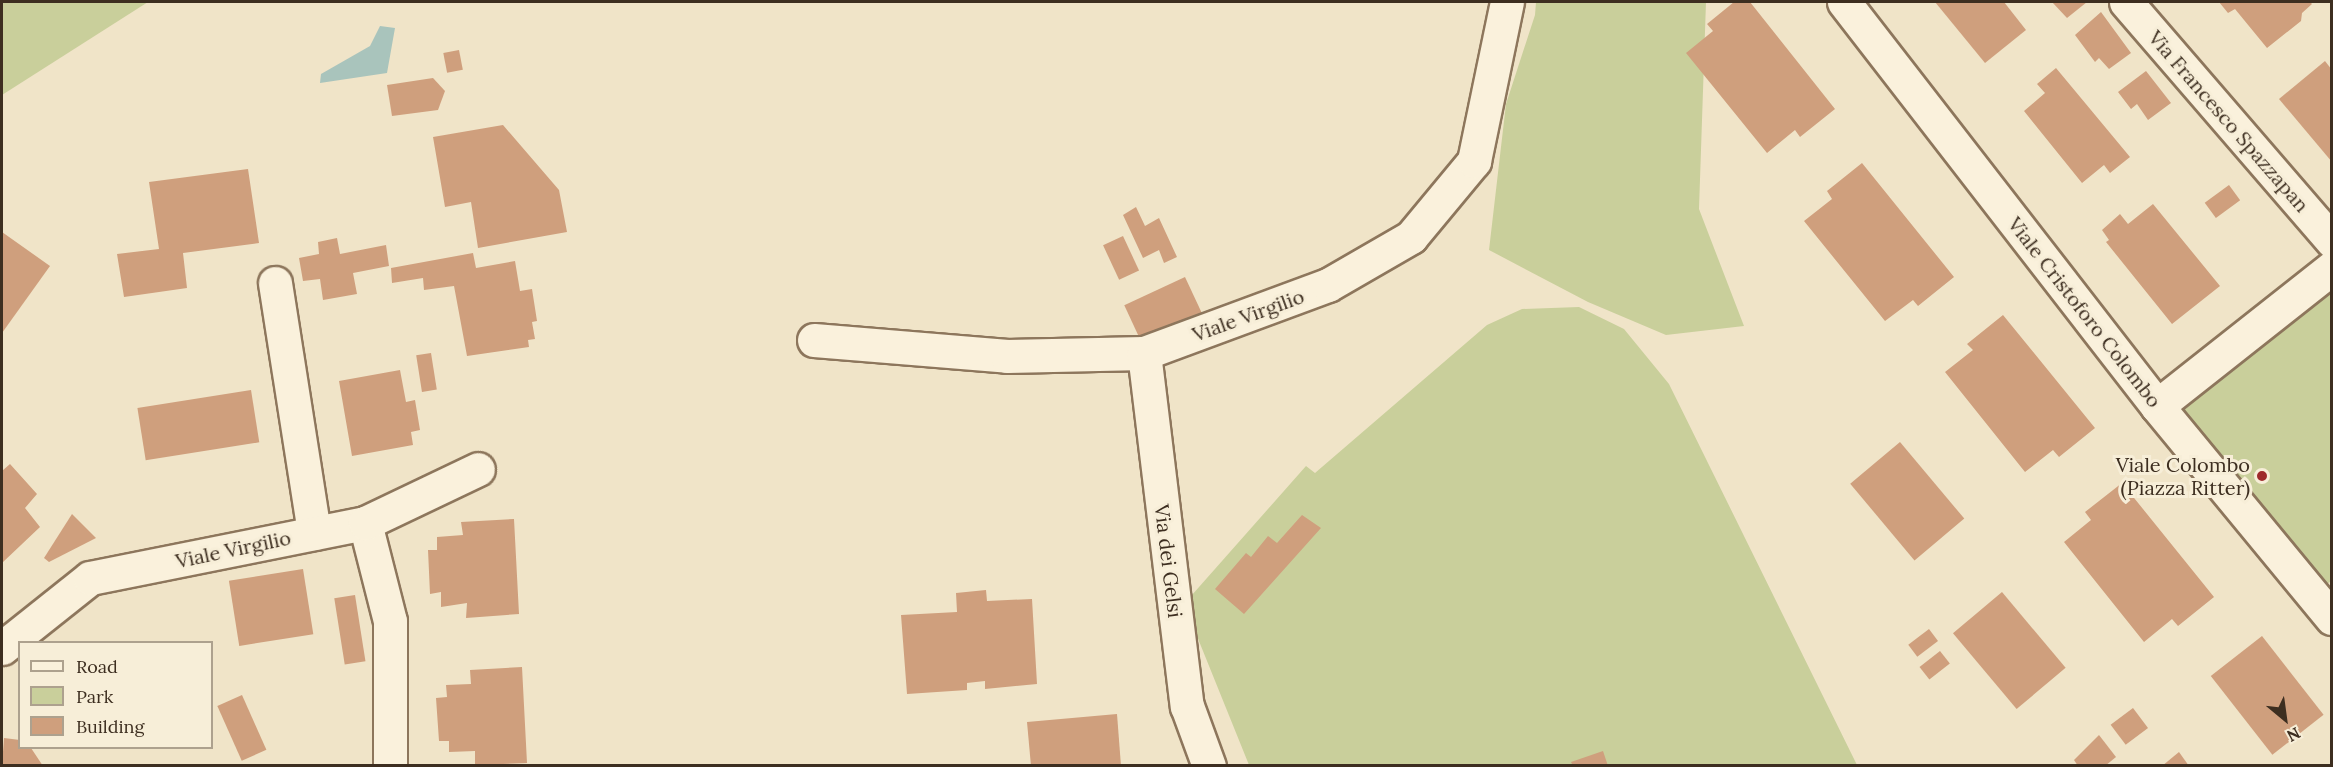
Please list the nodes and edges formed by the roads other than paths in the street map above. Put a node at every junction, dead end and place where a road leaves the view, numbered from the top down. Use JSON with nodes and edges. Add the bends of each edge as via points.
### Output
{"nodes":[{"id":1,"x":1507,"y":2,"type":"edge"},
{"id":2,"x":1844,"y":2,"type":"edge"},
{"id":3,"x":2126,"y":2,"type":"edge"},
{"id":4,"x":2331,"y":242,"type":"edge"},
{"id":5,"x":2331,"y":268,"type":"edge"},
{"id":6,"x":275,"y":283,"type":"dead end"},
{"id":7,"x":814,"y":340,"type":"dead end"},
{"id":8,"x":1144,"y":353,"type":"junction"},
{"id":9,"x":2157,"y":406,"type":"junction"},
{"id":10,"x":478,"y":469,"type":"dead end"},
{"id":11,"x":365,"y":522,"type":"junction"},
{"id":12,"x":314,"y":532,"type":"junction"},
{"id":13,"x":2325,"y":598,"type":"edge"},
{"id":14,"x":2,"y":648,"type":"edge"},
{"id":15,"x":390,"y":765,"type":"edge"},
{"id":16,"x":1209,"y":765,"type":"edge"}],
"edges":[{"from":1,"to":8,"type":"street","name":"Viale Virgilio","via":[[1474,161],[1411,237],[1328,285]]},
{"from":2,"to":9,"type":"street","name":"Viale Cristoforo Colombo"},
{"from":3,"to":4,"type":"street","name":"Via Francesco Spazzapan"},
{"from":5,"to":9,"type":"street"},
{"from":6,"to":12,"type":"street"},
{"from":7,"to":8,"type":"street","name":"Viale Virgilio","via":[[1007,356]]},
{"from":8,"to":16,"type":"street","name":"Via dei Gelsi","via":[[1187,706]]},
{"from":9,"to":13,"type":"street","name":"Viale Cristoforo Colombo"},
{"from":10,"to":11,"type":"street","name":"Viale Virgilio"},
{"from":11,"to":12,"type":"street","name":"Viale Virgilio"},
{"from":11,"to":15,"type":"street","via":[[390,621]]},
{"from":12,"to":14,"type":"street","name":"Viale Virgilio","via":[[90,578]]}]}
